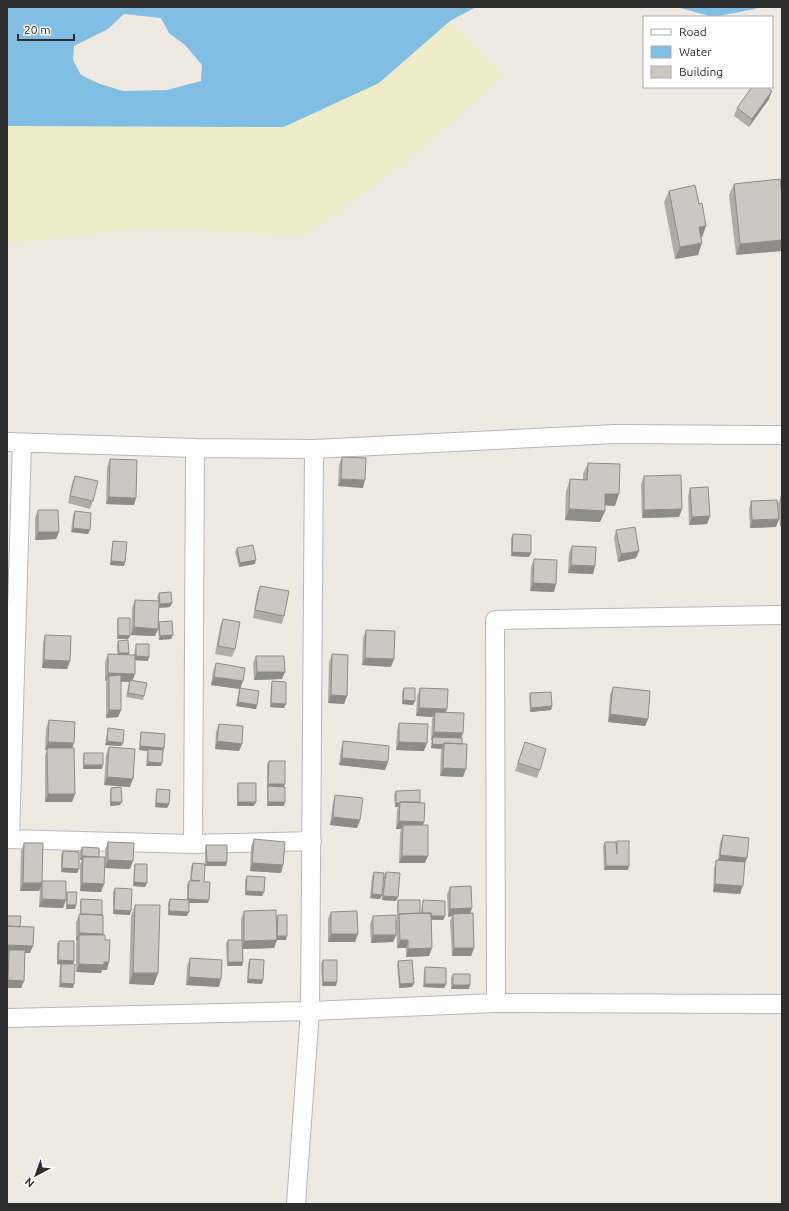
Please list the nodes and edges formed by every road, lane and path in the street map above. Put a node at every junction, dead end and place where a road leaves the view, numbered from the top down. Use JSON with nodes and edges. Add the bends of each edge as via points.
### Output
{"nodes":[{"id":1,"x":782,"y":435,"type":"edge"},
{"id":2,"x":14,"y":443,"type":"edge"},
{"id":3,"x":195,"y":448,"type":"junction"},
{"id":4,"x":314,"y":449,"type":"junction"},
{"id":5,"x":782,"y":615,"type":"edge"},
{"id":6,"x":9,"y":839,"type":"edge"},
{"id":7,"x":312,"y":841,"type":"junction"},
{"id":8,"x":193,"y":844,"type":"junction"},
{"id":9,"x":496,"y":1003,"type":"junction"},
{"id":10,"x":782,"y":1004,"type":"edge"},
{"id":11,"x":310,"y":1011,"type":"junction"},
{"id":12,"x":7,"y":1018,"type":"edge"},
{"id":13,"x":296,"y":1204,"type":"edge"}],
"edges":[{"from":1,"to":4,"type":"street","via":[[615,434]]},
{"from":2,"to":3,"type":"street"},
{"from":2,"to":6,"type":"street"},
{"from":3,"to":4,"type":"street"},
{"from":3,"to":8,"type":"street"},
{"from":4,"to":7,"type":"street"},
{"from":5,"to":9,"type":"street","via":[[495,620]]},
{"from":6,"to":8,"type":"street"},
{"from":7,"to":8,"type":"street"},
{"from":7,"to":11,"type":"street"},
{"from":9,"to":10,"type":"street"},
{"from":9,"to":11,"type":"street"},
{"from":11,"to":12,"type":"street"},
{"from":11,"to":13,"type":"street"}]}
